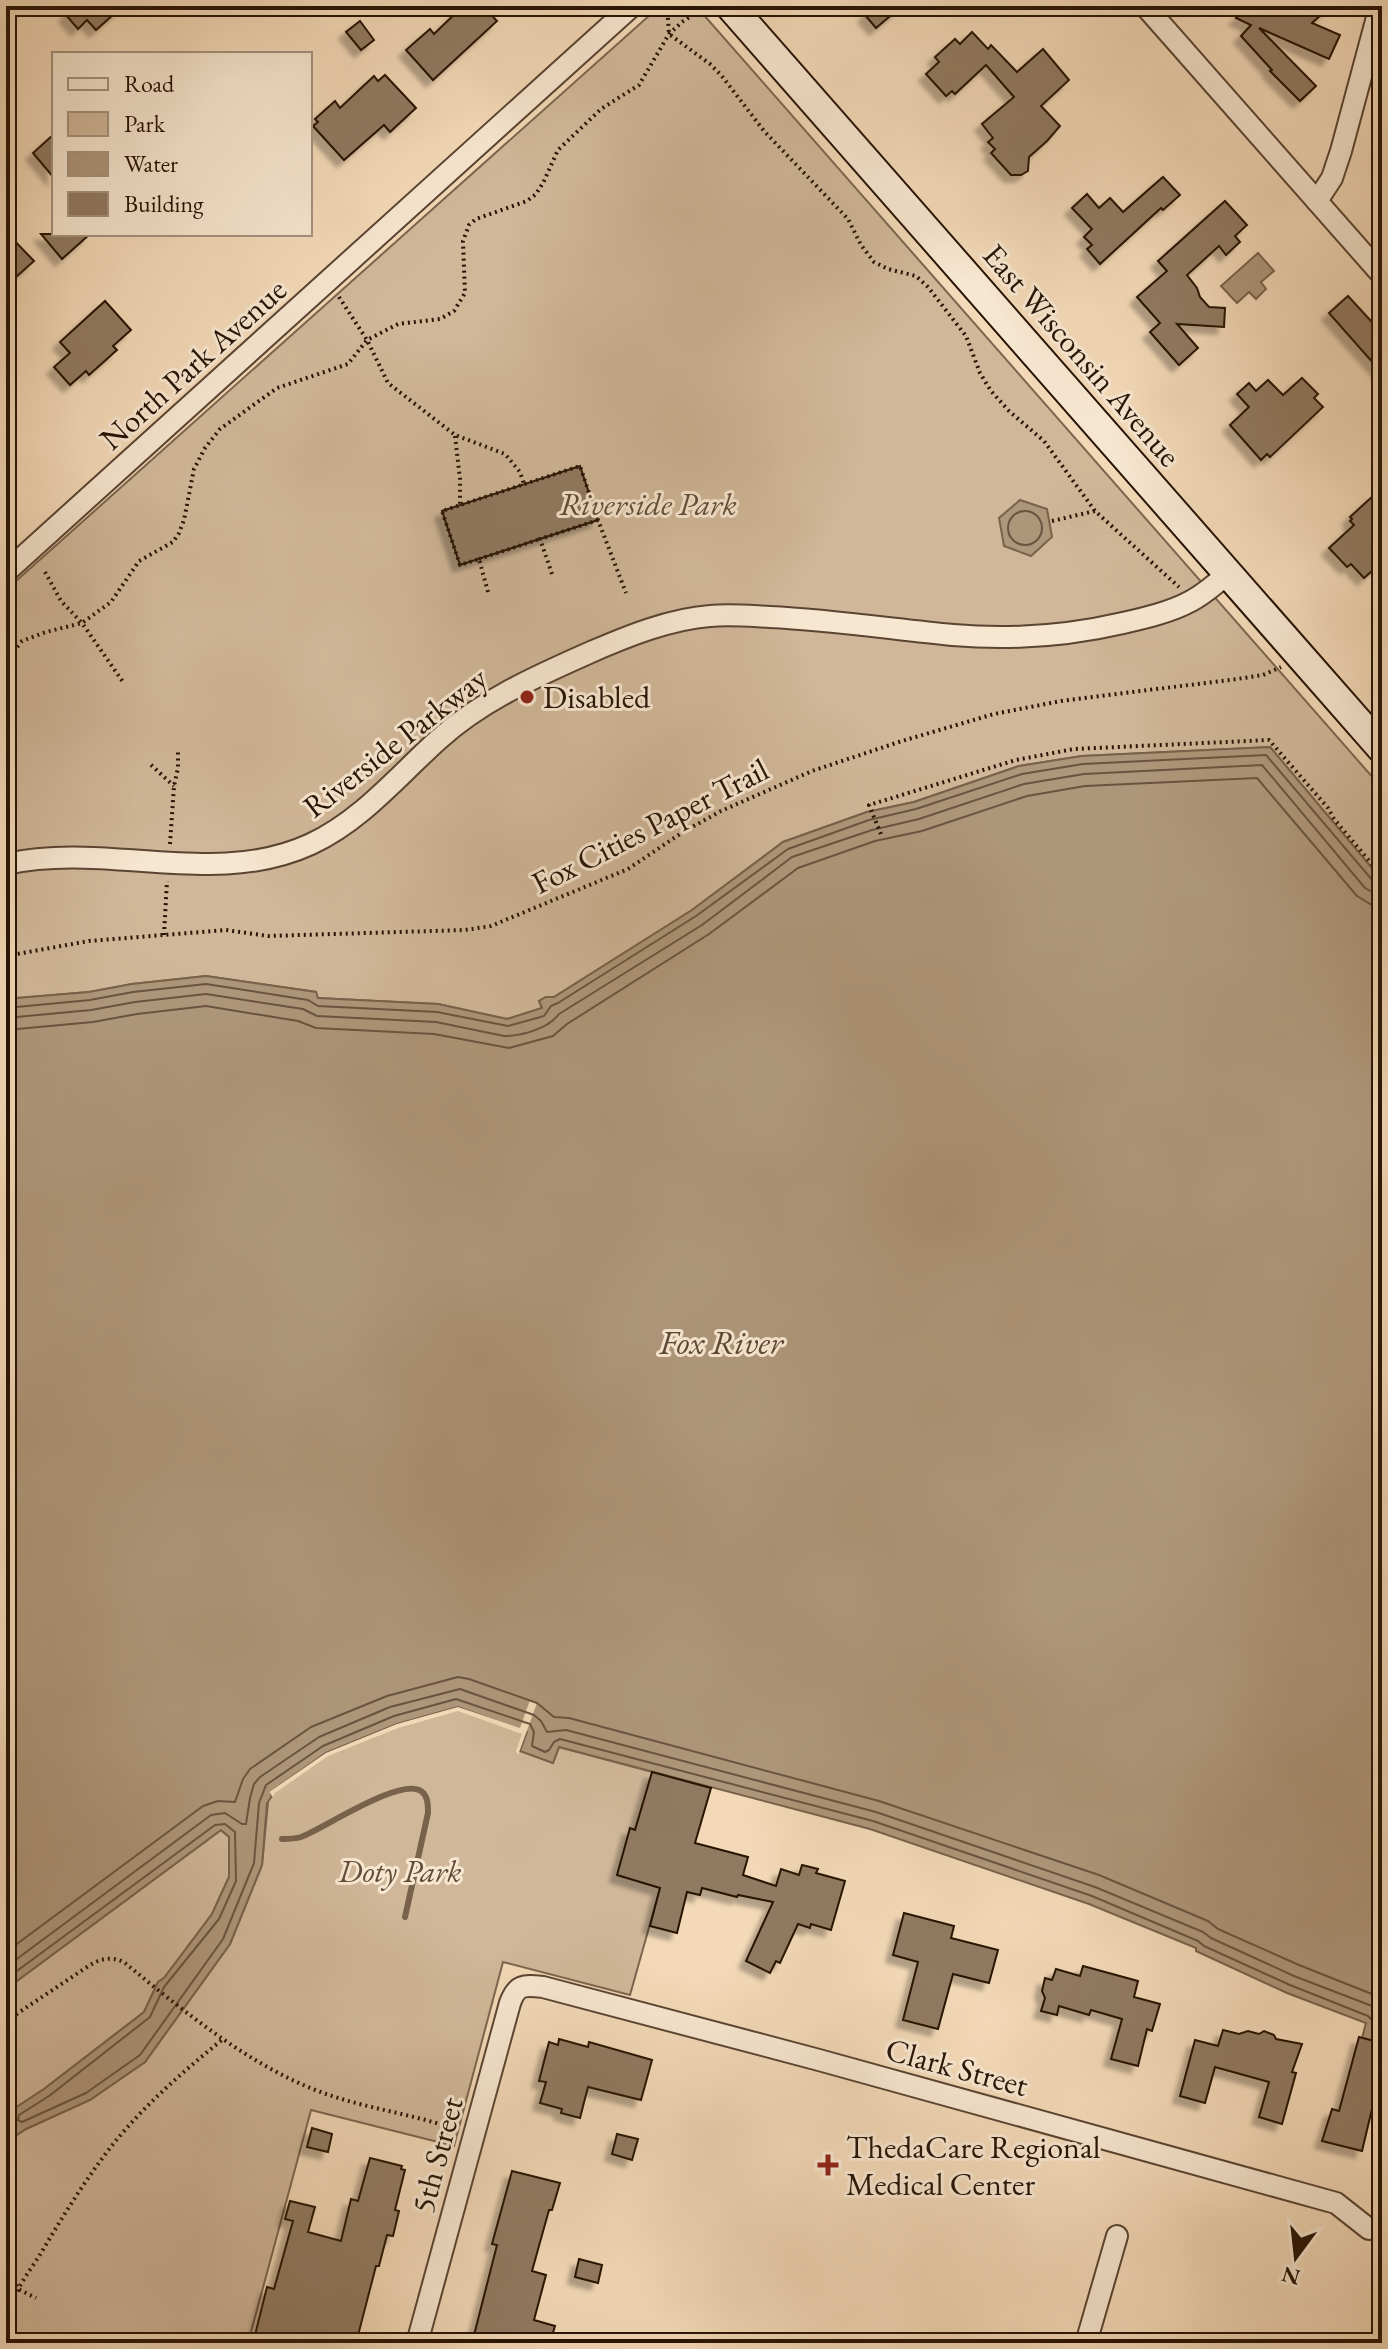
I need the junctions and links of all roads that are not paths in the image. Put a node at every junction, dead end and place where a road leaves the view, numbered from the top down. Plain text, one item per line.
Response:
1 (632, 6) edge
2 (730, 6) edge
3 (1145, 6) edge
4 (1380, 6) edge
5 (1317, 201) junction
6 (1382, 275) edge
7 (6, 572) edge
8 (1228, 574) junction
9 (1382, 749) edge
10 (6, 864) edge
11 (521, 1987) joint
12 (1369, 2229) dead end
13 (1117, 2236) dead end
14 (417, 2343) edge
15 (1086, 2343) edge

1 - 7 street, North Park Avenue
2 - 8 main road, East Wisconsin Avenue
3 - 5 street
4 - 5 street
5 - 6 street
8 - 9 main road, East Wisconsin Avenue
8 - 10 street, Riverside Parkway
11 - 12 street, Clark Street
11 - 14 street, 5th Street
13 - 15 street

